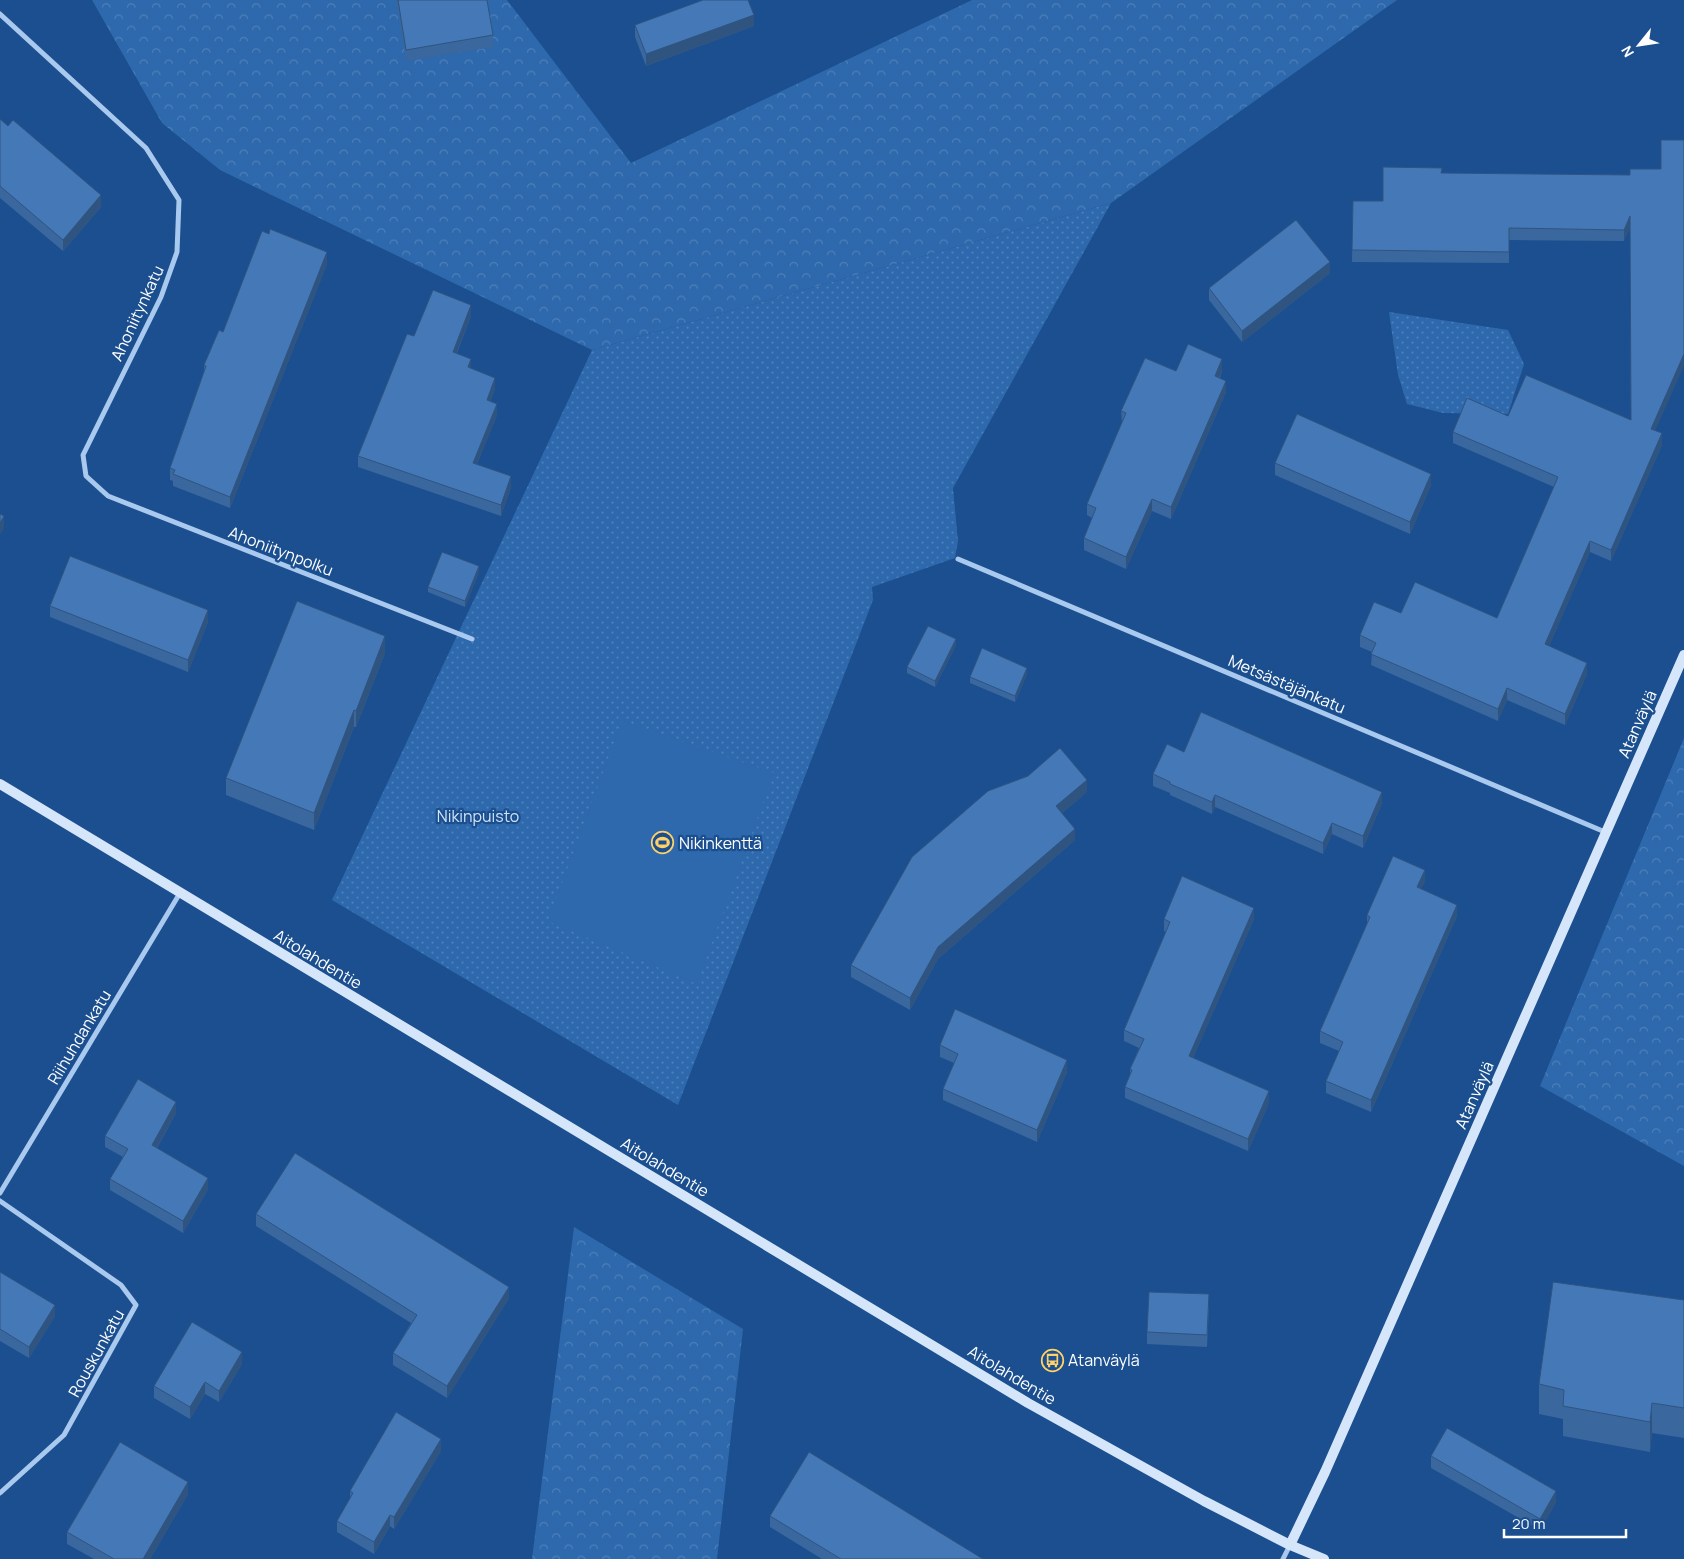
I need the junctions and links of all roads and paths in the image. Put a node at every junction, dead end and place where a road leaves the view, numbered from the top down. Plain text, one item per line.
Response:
1 (0, 14) edge
2 (86, 476) joint
3 (958, 559) dead end
4 (472, 639) dead end
5 (1684, 656) edge
6 (0, 784) edge
7 (1606, 832) junction
8 (180, 893) junction
9 (0, 1192) edge
10 (0, 1200) edge
11 (0, 1493) edge
12 (1290, 1545) junction
13 (1283, 1559) edge
14 (1324, 1559) edge

1 - 2 street, Ahoniitynkatu
2 - 4 street, Ahoniitynpolku
3 - 7 street, Metsästäjänkatu
5 - 7 main road, Atanväylä
6 - 8 main road, Aitolahdentie
7 - 12 main road, Atanväylä
8 - 9 street, Riihuhdankatu
8 - 12 main road, Aitolahdentie
10 - 11 street, Rouskunkatu
12 - 13 street
12 - 14 main road, Aitolahdentie

